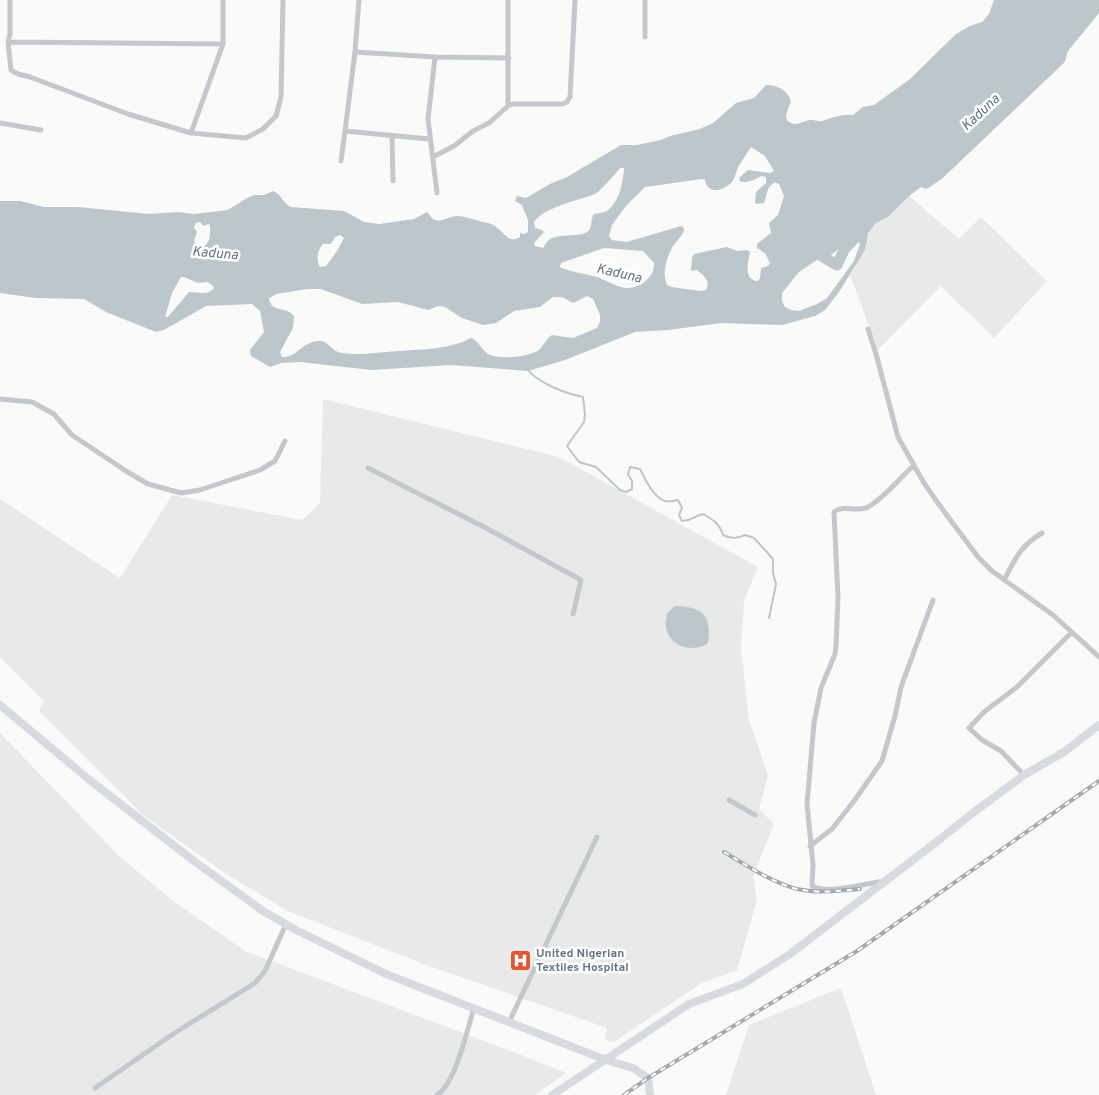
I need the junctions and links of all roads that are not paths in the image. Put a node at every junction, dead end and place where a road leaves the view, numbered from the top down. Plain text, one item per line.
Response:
1 (10, 0) edge
2 (223, 0) edge
3 (283, 0) edge
4 (359, 0) edge
5 (508, 0) edge
6 (575, 0) edge
7 (645, 0) edge
8 (646, 37) dead end
9 (8, 42) junction
10 (223, 44) junction
11 (355, 52) junction
12 (435, 57) junction
13 (509, 58) junction
14 (508, 106) junction
15 (0, 123) edge
16 (41, 130) dead end
17 (345, 131) junction
18 (191, 133) junction
19 (392, 136) junction
20 (429, 139) junction
21 (433, 157) junction
22 (341, 161) dead end
23 (392, 181) dead end
24 (437, 193) dead end
25 (868, 329) dead end
26 (0, 399) edge
27 (285, 442) dead end
28 (914, 465) junction
29 (368, 468) dead end
30 (1042, 533) dead end
31 (1004, 580) junction
32 (933, 600) dead end
33 (573, 614) dead end
34 (1072, 632) junction
35 (1099, 657) edge
36 (0, 704) edge
37 (1099, 725) edge
38 (1024, 775) junction
39 (729, 800) dead end
40 (755, 815) dead end
41 (597, 837) dead end
42 (810, 846) junction
43 (886, 881) junction
44 (286, 924) junction
45 (474, 1008) junction
46 (509, 1022) junction
47 (606, 1060) junction
48 (95, 1088) dead end
49 (437, 1095) edge
50 (552, 1095) edge
51 (650, 1095) edge

1 - 9 street
2 - 10 street
3 - 18 street
4 - 11 street
5 - 13 street
6 - 14 street
7 - 8 street
9 - 10 street
9 - 18 street
10 - 18 street
11 - 12 street
11 - 17 street
12 - 13 street
12 - 20 street
13 - 14 street
14 - 21 street
15 - 16 street
17 - 19 street
17 - 22 street
19 - 20 street
19 - 23 street
20 - 21 street
21 - 24 street
25 - 28 street
26 - 27 street
28 - 31 street
28 - 42 street
29 - 33 street
30 - 31 street
31 - 34 street
32 - 42 street
34 - 35 street
34 - 38 street
36 - 44 street
37 - 38 street
38 - 43 street
39 - 40 street
41 - 46 street
42 - 43 street
43 - 47 street
44 - 45 street
44 - 48 street
45 - 46 street
45 - 49 street
46 - 47 street
47 - 50 street
47 - 51 street

